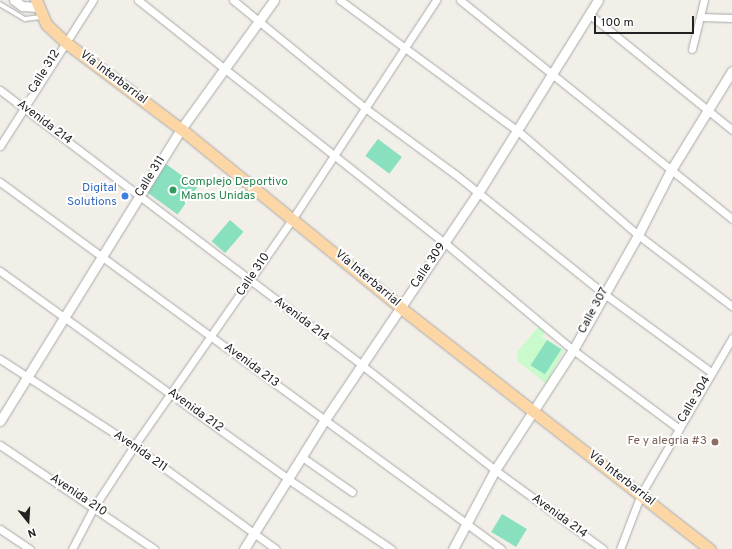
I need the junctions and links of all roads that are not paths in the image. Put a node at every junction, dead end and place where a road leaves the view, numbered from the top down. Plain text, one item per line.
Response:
1 (14, 0) edge
2 (93, 0) edge
3 (138, 0) edge
4 (233, 0) edge
5 (274, 0) edge
6 (340, 0) edge
7 (436, 0) edge
8 (460, 0) edge
9 (598, 0) edge
10 (704, 0) edge
11 (0, 4) edge
12 (38, 8) edge
13 (589, 14) junction
14 (701, 17) junction
15 (732, 18) edge
16 (259, 21) junction
17 (65, 42) junction
18 (404, 48) junction
19 (692, 49) dead end
20 (225, 70) junction
21 (732, 71) edge
22 (552, 73) junction
23 (0, 90) edge
24 (23, 108) junction
25 (365, 108) junction
26 (706, 110) junction
27 (181, 129) junction
28 (732, 130) edge
29 (518, 131) junction
30 (0, 146) edge
31 (334, 156) junction
32 (671, 170) junction
33 (0, 182) edge
34 (478, 193) junction
35 (140, 195) junction
36 (293, 218) junction
37 (732, 219) edge
38 (638, 235) junction
39 (445, 243) junction
40 (101, 258) junction
41 (0, 271) edge
42 (250, 281) junction
43 (603, 293) junction
44 (732, 306) edge
45 (401, 308) junction
46 (64, 317) junction
47 (212, 337) junction
48 (732, 338) edge
49 (573, 350) junction
50 (0, 359) edge
51 (363, 366) junction
52 (711, 372) junction
53 (26, 378) junction
54 (171, 393) junction
55 (534, 412) junction
56 (0, 421) edge
57 (324, 421) junction
58 (678, 428) junction
59 (0, 445) edge
60 (134, 446) junction
61 (302, 457) junction
62 (495, 470) junction
63 (288, 479) junction
64 (352, 492) dead end
65 (641, 494) junction
66 (94, 507) junction
67 (466, 524) junction
68 (0, 529) edge
69 (254, 534) junction
70 (30, 549) edge
71 (72, 549) edge
72 (154, 549) edge
73 (244, 549) edge
74 (276, 549) edge
75 (391, 549) edge
76 (453, 549) edge
77 (500, 549) edge
78 (603, 549) edge
79 (620, 549) edge
80 (710, 549) edge

1 - 12 street
2 - 17 street, Calle 312
3 - 20 street
4 - 16 street
5 - 16 street, Calle 311
6 - 18 street
7 - 18 street, Calle 310
8 - 22 street
9 - 13 street, Calle 309
10 - 14 street
11 - 12 lane
12 - 17 main road, Vía Interbarrial
13 - 22 street, Calle 309
13 - 26 street
14 - 15 street
14 - 19 street
16 - 20 street, Calle 311
16 - 25 street
17 - 24 street, Calle 312
17 - 27 main road, Vía Interbarrial
18 - 25 street, Calle 310
18 - 29 street
20 - 27 street, Calle 311
20 - 31 street
21 - 26 street, Calle 307
22 - 29 street, Calle 309
22 - 32 street
23 - 24 street, Avenida 214
24 - 30 street, Calle 312
24 - 35 street, Avenida 214
25 - 31 street, Calle 310
25 - 34 street
26 - 28 street
26 - 32 street, Calle 307
27 - 35 street, Calle 311
27 - 36 main road, Vía Interbarrial
29 - 34 street, Calle 309
29 - 38 street
31 - 36 street, Calle 310
31 - 39 street
32 - 37 street
32 - 38 street, Calle 307
33 - 40 street, Avenida 213
34 - 39 street, Calle 309
34 - 43 street
35 - 40 street, Calle 311
35 - 42 street, Avenida 214
36 - 42 street, Calle 310
36 - 45 main road, Vía Interbarrial
38 - 43 street, Calle 307
38 - 44 street
39 - 45 street, Calle 309
39 - 49 street
40 - 46 street, Calle 311
40 - 47 street, Avenida 213
41 - 46 street, Avenida 212
42 - 47 street, Calle 310
42 - 51 street, Avenida 214
43 - 49 street, Calle 307
43 - 52 street
45 - 51 street, Calle 309
45 - 55 main road, Vía Interbarrial
46 - 53 street, Calle 311
46 - 54 street, Avenida 212
47 - 54 street, Calle 310
47 - 57 street, Avenida 213
48 - 52 street, Calle 304
49 - 55 street, Calle 307
49 - 58 street
50 - 53 street, Avenida 211
51 - 57 street, Calle 309
51 - 62 street, Avenida 214
52 - 58 street, Calle 304
53 - 56 street, Calle 311
53 - 60 street, Avenida 211
54 - 60 street, Calle 310
54 - 63 street, Avenida 212
55 - 62 street, Calle 307
55 - 65 main road, Vía Interbarrial
57 - 61 street, Calle 309
57 - 67 street, Avenida 213
58 - 65 street, Calle 304
59 - 66 street, Avenida 210
60 - 66 street, Calle 310
60 - 69 street, Avenida 211
61 - 63 street, Calle 309
61 - 64 street
62 - 67 street, Calle 307
62 - 78 street, Avenida 214
63 - 69 street, Calle 309
63 - 75 street, Avenida 212
65 - 79 street, Calle 304
65 - 80 main road, Vía Interbarrial
66 - 71 street, Calle 310
66 - 72 street, Avenida 210
67 - 76 street, Calle 307
67 - 77 street, Avenida 213
68 - 70 street
69 - 73 street, Calle 309
69 - 74 street, Avenida 211

